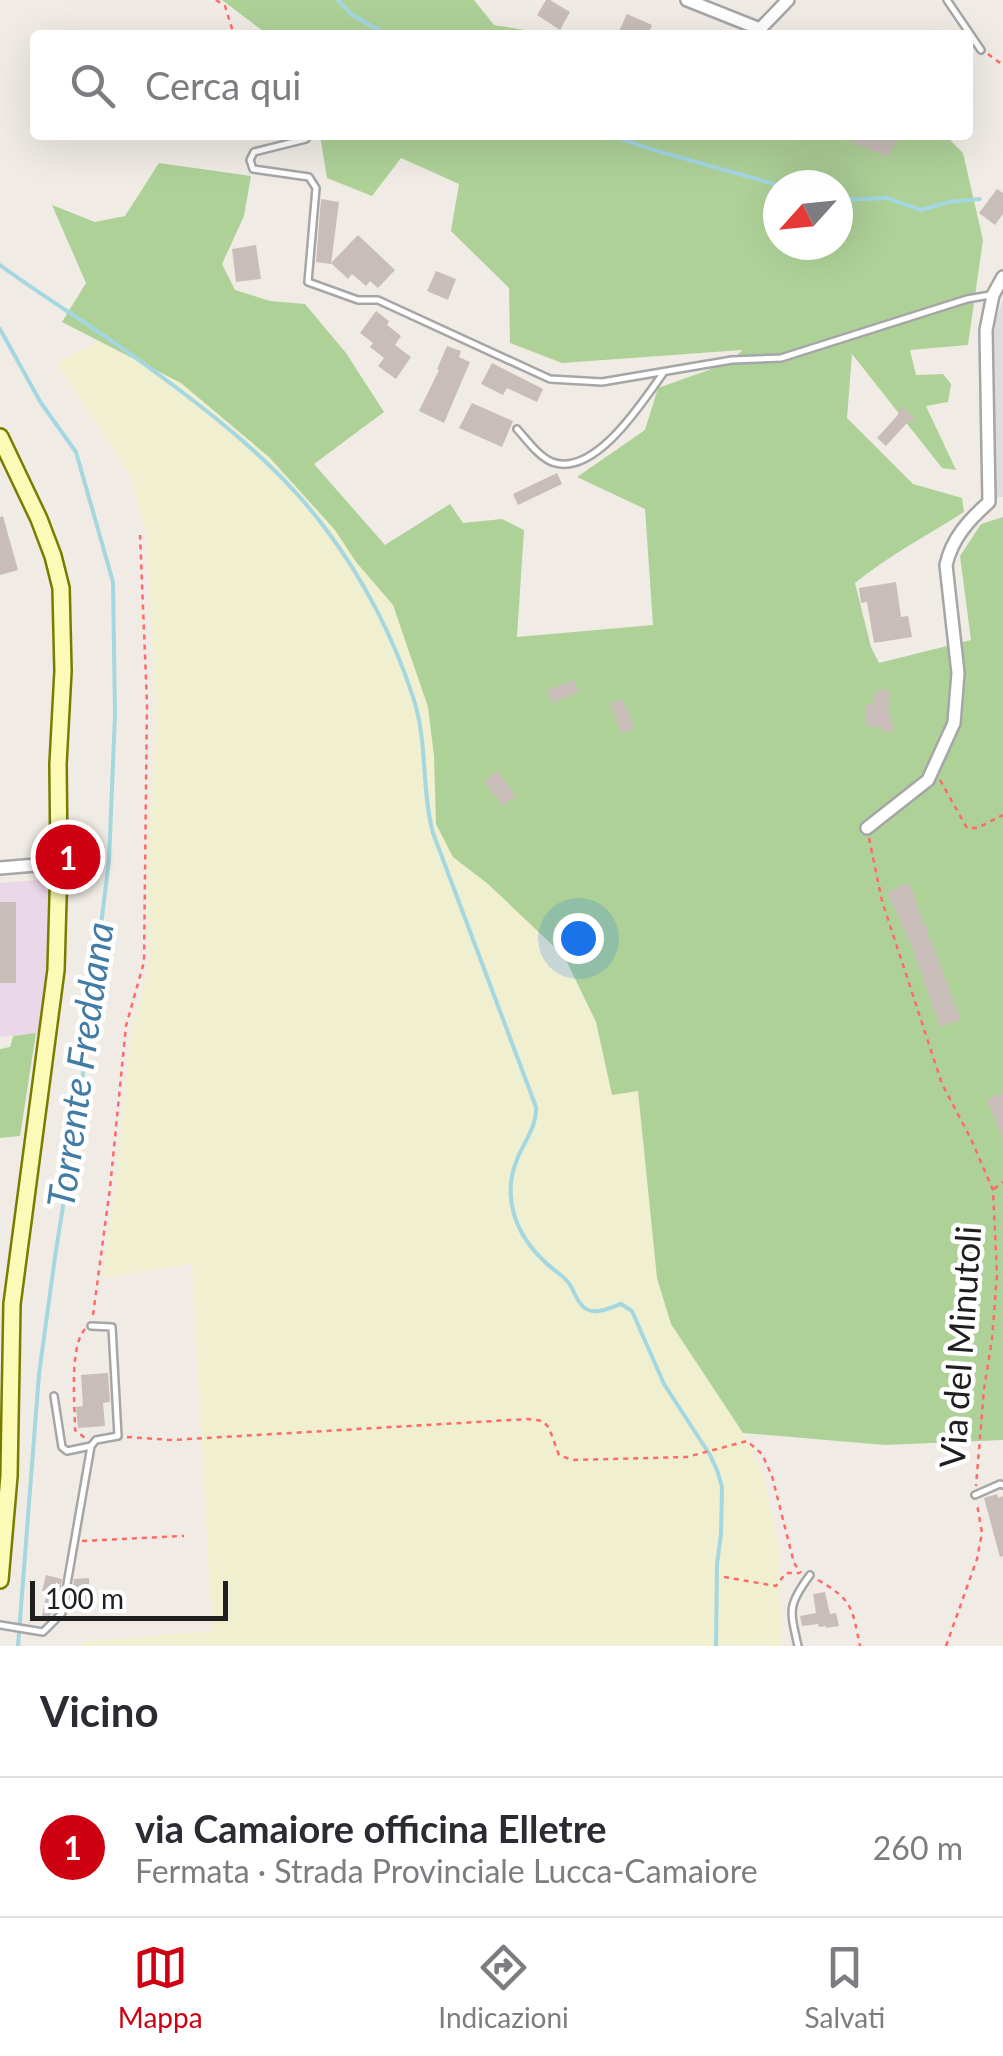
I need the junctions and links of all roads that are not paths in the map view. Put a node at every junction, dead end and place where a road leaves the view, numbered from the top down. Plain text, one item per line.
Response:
1 (687, 0) edge
2 (788, 0) edge
3 (947, 0) edge
4 (968, 30) edge
5 (973, 37) edge
6 (982, 50) road end
7 (302, 140) edge
8 (1003, 278) edge
9 (993, 294) junction
10 (664, 371) junction
11 (517, 429) dead end
12 (0, 437) edge
13 (1003, 497) edge
14 (989, 502) junction
15 (866, 828) road end
16 (59, 863) junction
17 (0, 868) edge
18 (91, 1326) road end
19 (54, 1396) dead end
20 (94, 1443) junction
21 (1003, 1485) edge
22 (976, 1495) road end
23 (810, 1576) road end
24 (0, 1580) edge
25 (1, 1626) edge
26 (798, 1646) edge

1 - 2 street
3 - 4 lane
5 - 6 lane
7 - 10 lane
8 - 9 street
9 - 10 lane
9 - 14 street
10 - 11 lane
12 - 16 main road
13 - 14 street
14 - 15 street
16 - 17 street
16 - 24 main road
18 - 20 lane
19 - 20 lane
20 - 25 lane
21 - 22 lane
23 - 26 lane

